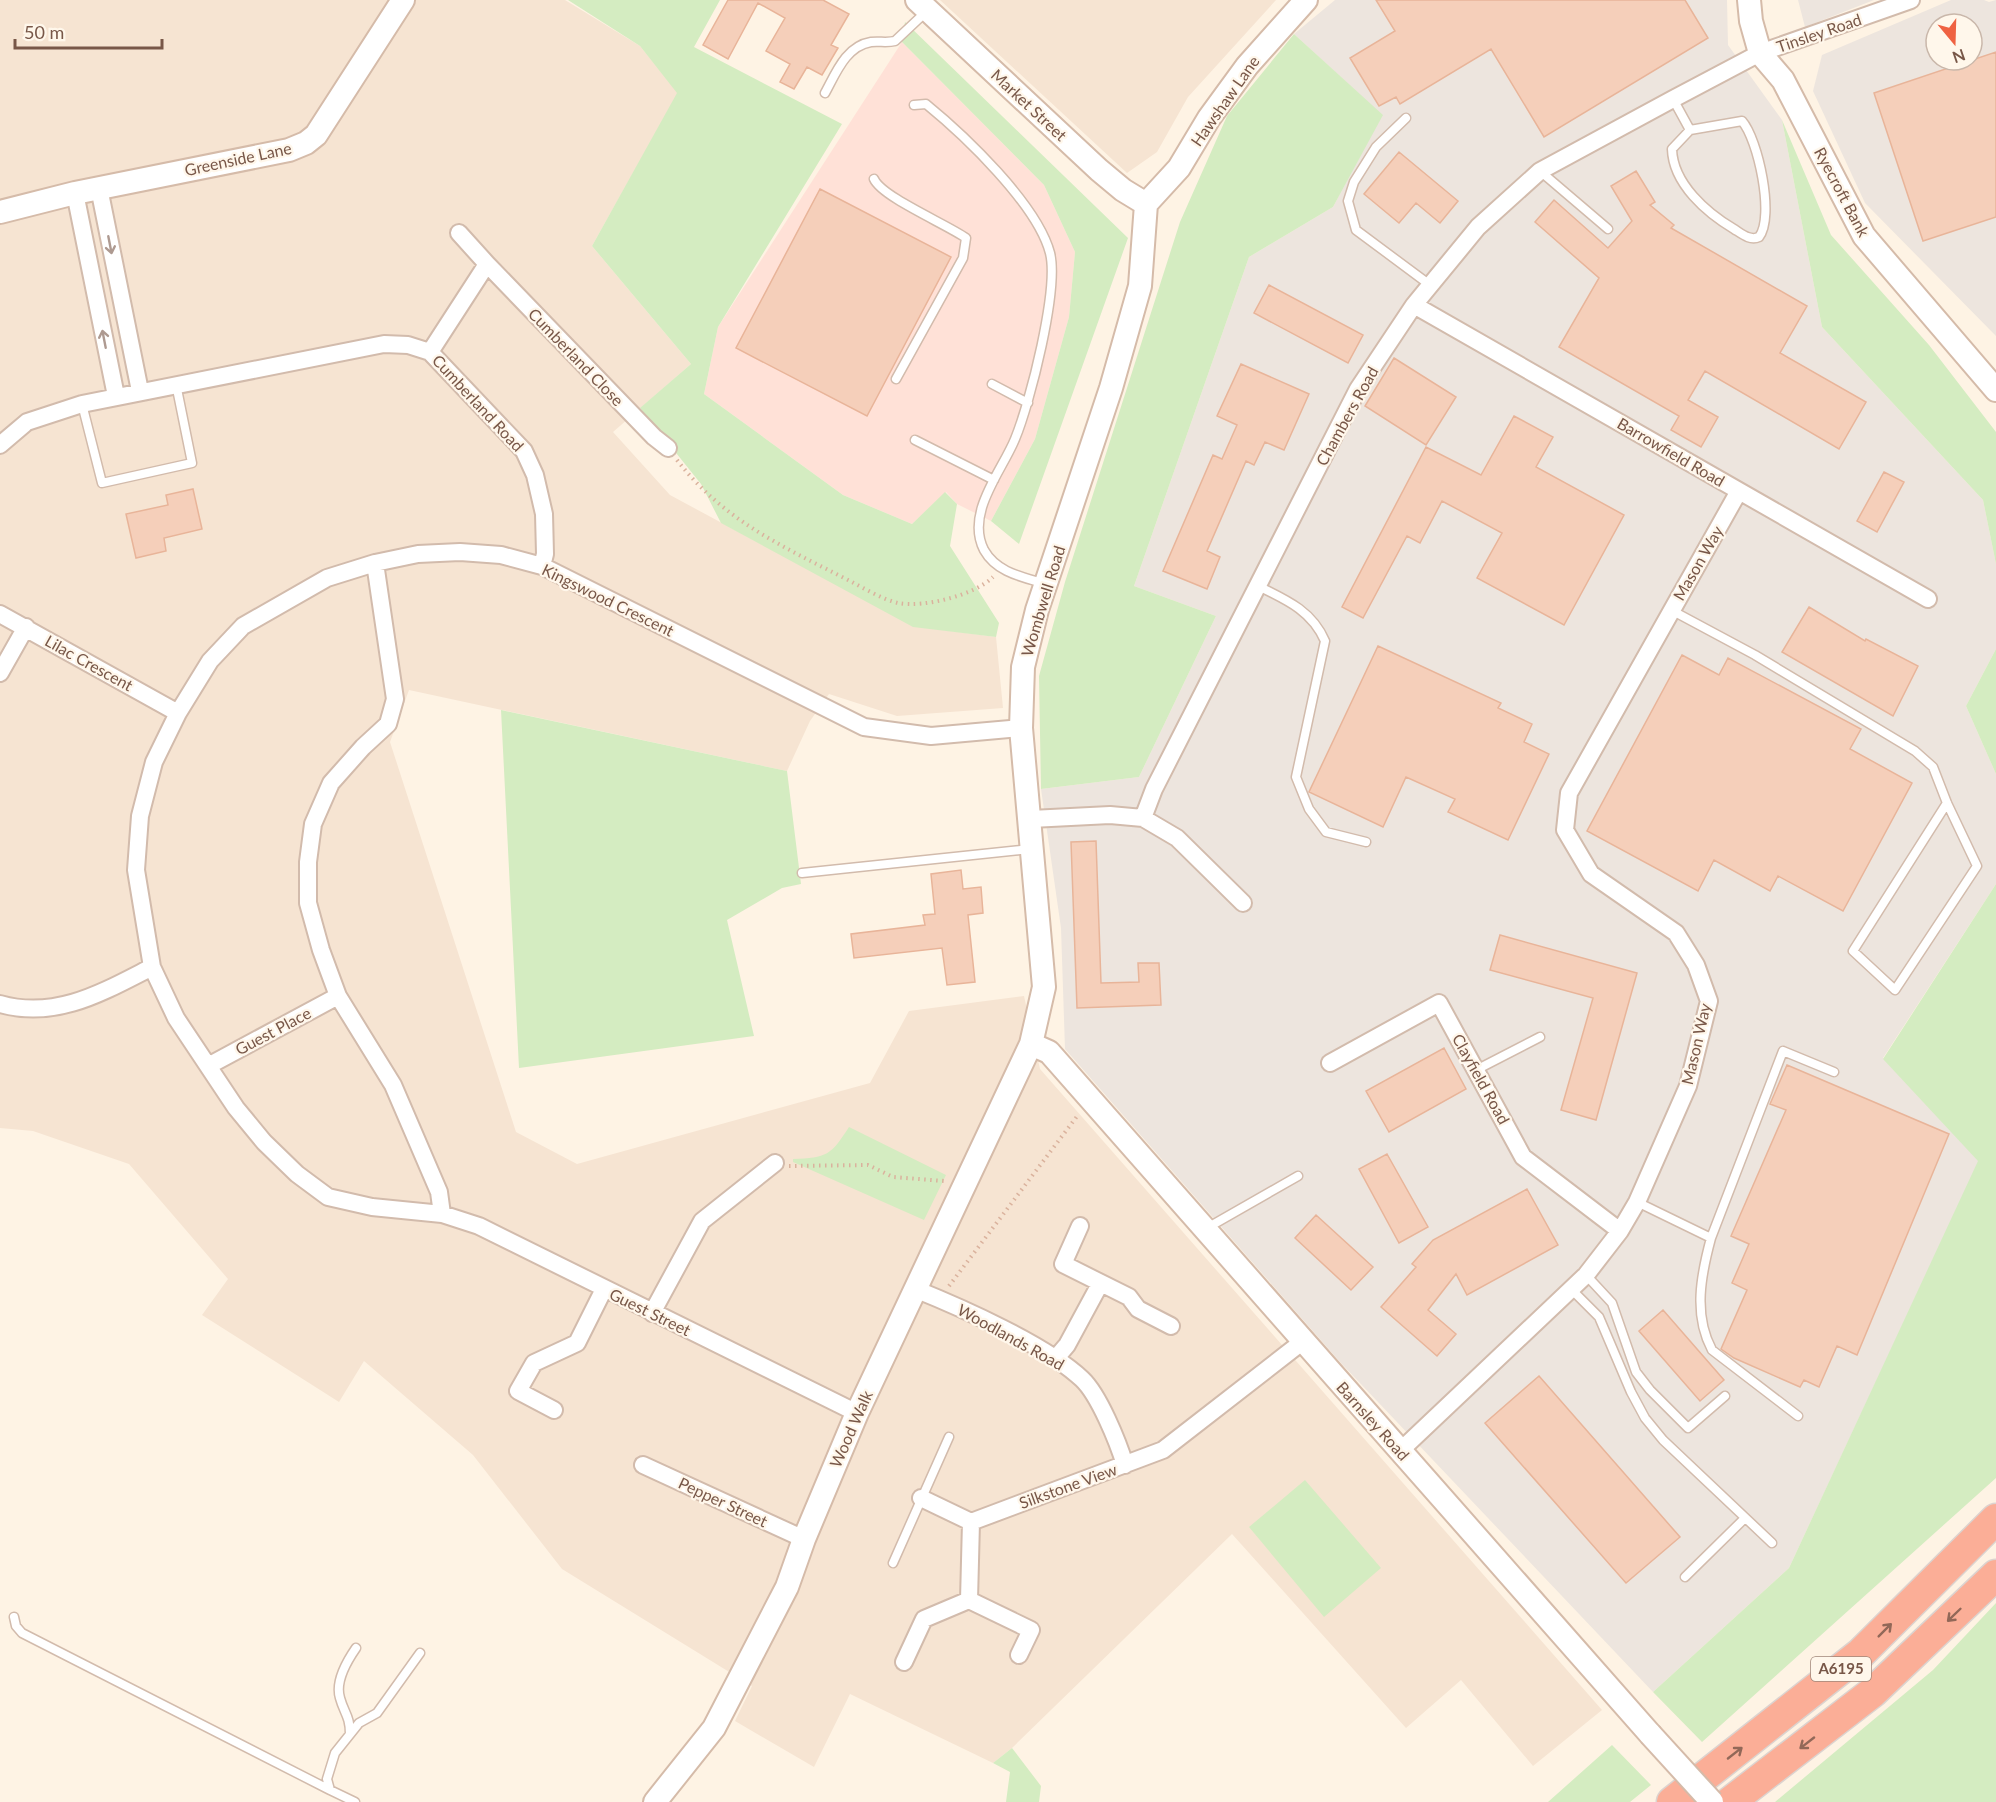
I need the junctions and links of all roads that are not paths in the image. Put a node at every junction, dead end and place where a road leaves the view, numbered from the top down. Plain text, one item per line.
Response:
1 (403, 0) edge
2 (1306, 0) edge
3 (1749, 0) edge
4 (1911, 0) edge
5 (923, 5) edge
6 (1760, 53) junction
7 (825, 93) dead end
8 (1673, 99) junction
9 (914, 105) dead end
10 (1406, 118) dead end
11 (1689, 130) junction
12 (1540, 171) junction
13 (874, 179) dead end
14 (99, 188) junction
15 (75, 193) junction
16 (1146, 204) junction
17 (0, 212) edge
18 (1608, 229) dead end
19 (459, 233) dead end
20 (487, 264) junction
21 (1430, 285) junction
22 (1414, 305) junction
23 (430, 352) junction
24 (896, 379) dead end
25 (176, 384) junction
26 (992, 384) dead end
27 (1996, 390) edge
28 (140, 391) junction
29 (116, 396) junction
30 (1028, 403) junction
31 (82, 404) junction
32 (915, 440) dead end
33 (0, 445) edge
34 (668, 447) road end
35 (994, 480) junction
36 (1739, 491) junction
37 (375, 562) junction
38 (542, 566) junction
39 (1046, 584) junction
40 (1258, 586) junction
41 (1928, 599) dead end
42 (1671, 610) junction
43 (0, 614) edge
44 (26, 627) junction
45 (0, 673) edge
46 (178, 713) junction
47 (1021, 728) junction
48 (1947, 803) junction
49 (1143, 818) junction
50 (1031, 819) junction
51 (1366, 842) dead end
52 (1033, 848) junction
53 (802, 873) dead end
54 (1243, 903) dead end
55 (152, 968) junction
56 (338, 996) junction
57 (0, 1004) edge
58 (1540, 1037) dead end
59 (1031, 1044) junction
60 (1330, 1063) dead end
61 (208, 1066) junction
62 (1476, 1070) junction
63 (1834, 1072) dead end
64 (775, 1163) road end
65 (1298, 1176) dead end
66 (1637, 1202) junction
67 (442, 1214) junction
68 (1080, 1226) dead end
69 (1205, 1229) junction
70 (1620, 1231) junction
71 (1711, 1238) junction
72 (1586, 1275) junction
73 (1100, 1284) junction
74 (604, 1288) junction
75 (915, 1289) junction
76 (1571, 1289) junction
77 (652, 1313) junction
78 (1171, 1326) dead end
79 (1302, 1342) junction
80 (1056, 1358) junction
81 (1725, 1396) dead end
82 (554, 1410) dead end
83 (857, 1413) junction
84 (1798, 1416) dead end
85 (949, 1437) dead end
86 (1400, 1451) junction
87 (643, 1465) dead end
88 (1125, 1465) junction
89 (921, 1498) junction
90 (1745, 1518) junction
91 (1996, 1519) edge
92 (971, 1522) junction
93 (804, 1539) junction
94 (1772, 1543) dead end
95 (893, 1563) dead end
96 (1996, 1575) edge
97 (1685, 1577) dead end
98 (969, 1600) junction
99 (14, 1617) dead end
100 (356, 1648) dead end
101 (420, 1653) dead end
102 (1019, 1655) dead end
103 (904, 1662) dead end
104 (350, 1734) junction
105 (330, 1790) junction
106 (355, 1802) edge
107 (656, 1802) edge
108 (1672, 1802) edge
109 (1712, 1802) edge
110 (1730, 1802) edge

1 - 14 main road, Greenside Lane
2 - 16 main road, Hawshaw Lane
3 - 6 main road, Ryecroft Bank
4 - 6 street, Tinsley Road
5 - 7 lane
5 - 16 main road, Market Street
6 - 8 street, Chambers Road
6 - 27 main road, Ryecroft Bank
8 - 11 lane
8 - 12 street, Chambers Road
9 - 30 lane
10 - 21 lane
11 - 11 lane
12 - 18 lane
12 - 21 street, Chambers Road
13 - 24 lane
14 - 15 main road, Greenside Lane
14 -> 28 street
15 - 17 main road, Greenside Lane
29 -> 15 street
16 - 39 main road, Wombwell Road
19 - 20 street, Cumberland Close
20 - 23 street
20 - 34 street, Cumberland Close
21 - 22 street, Chambers Road
22 - 36 street, Barrowfield Road
22 - 40 street, Chambers Road
23 - 25 street, Cumberland Road
23 - 38 street, Cumberland Road
25 - 28 street, Cumberland Road
25 - 31 lane
26 - 30 lane
28 - 29 street, Cumberland Road
29 - 31 street, Cumberland Road
30 - 35 lane
31 - 33 street, Cumberland Road
32 - 35 lane
35 - 39 lane
36 - 41 street, Barrowfield Road
36 - 42 street, Mason Way
37 - 38 street, Kingswood Crescent
37 - 46 street, Kingswood Crescent
37 - 56 street
38 - 47 street, Kingswood Crescent
39 - 47 main road, Wombwell Road
40 - 49 street, Chambers Road
40 - 51 lane
42 - 48 lane
42 - 66 street, Mason Way
43 - 44 street, Lilac Crescent
44 - 45 street
44 - 46 street, Lilac Crescent
46 - 55 street, Kingswood Crescent
47 - 50 main road, Wombwell Road
48 - 48 lane
49 - 50 street
49 - 54 street
50 - 52 main road, Wombwell Road
52 - 53 lane
52 - 59 main road, Wombwell Road
55 - 57 street
55 - 61 street, Kingswood Crescent
56 - 61 street, Guest Place
56 - 67 street
58 - 62 lane
59 - 69 main road, Barnsley Road
59 - 75 main road, Wood Walk
60 - 62 street, Clayfield Road
61 - 67 street, Guest Street
62 - 70 street, Clayfield Road
63 - 71 lane
64 - 77 street
65 - 69 lane
66 - 70 street, Mason Way
66 - 71 lane
67 - 74 street, Guest Street
68 - 73 street
69 - 79 main road, Barnsley Road
70 - 72 street, Mason Way
71 - 84 lane
72 - 76 street, Mason Way
72 - 81 lane
73 - 78 street
73 - 80 street
74 - 77 street, Guest Street
74 - 82 street
75 - 80 street, Woodlands Road
75 - 83 main road, Wood Walk
76 - 86 street, Mason Way
76 - 90 lane
77 - 83 street, Guest Street
79 - 86 main road, Barnsley Road
79 - 88 street, Silkstone View
80 - 88 street, Woodlands Road
83 - 93 main road, Wood Walk
85 - 89 lane
86 - 109 main road, Barnsley Road, bridge
87 - 93 street, Pepper Street
88 - 92 street, Silkstone View
89 - 92 street
89 - 95 lane
90 - 94 lane
90 - 97 lane
108 -> 91 highway, A6195
92 - 98 street
93 - 107 main road, Wood Walk
96 -> 110 highway, A6195
98 - 102 street
98 - 103 street
99 - 105 lane
100 - 104 lane
101 - 104 lane
104 - 105 lane
105 - 106 lane

